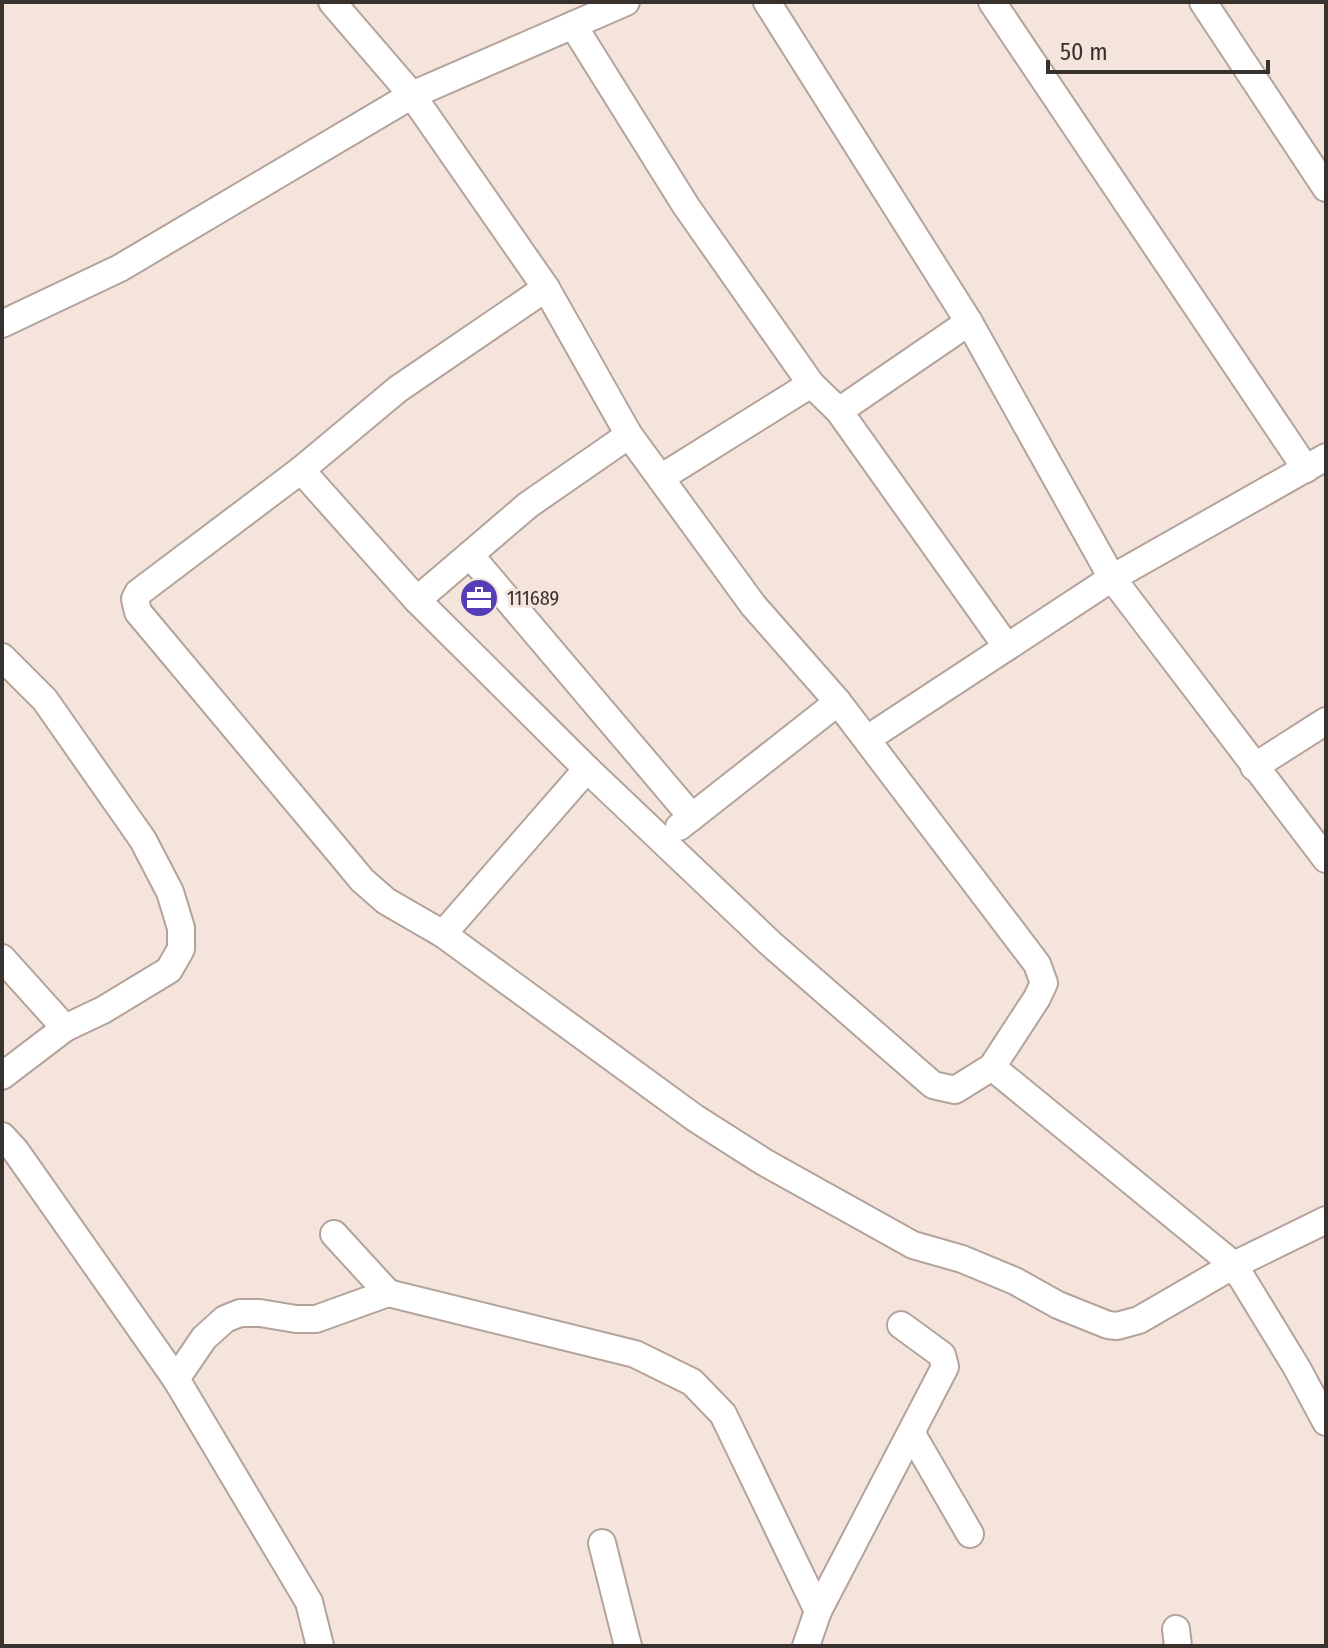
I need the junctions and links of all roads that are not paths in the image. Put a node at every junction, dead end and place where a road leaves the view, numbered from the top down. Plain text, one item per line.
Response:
1 (332, 2) edge
2 (767, 2) edge
3 (992, 2) edge
4 (1203, 2) edge
5 (621, 3) edge
6 (573, 25) junction
7 (412, 95) junction
8 (1326, 188) edge
9 (546, 288) junction
10 (969, 322) junction
11 (2, 324) edge
12 (811, 384) junction
13 (839, 411) junction
14 (629, 435) junction
15 (1316, 463) edge
16 (301, 470) junction
17 (662, 477) junction
18 (470, 555) junction
19 (1112, 578) junction
20 (417, 600) junction
21 (1007, 647) junction
22 (2, 657) edge
23 (838, 702) junction
24 (1326, 721) edge
25 (867, 739) junction
26 (1254, 767) junction
27 (587, 769) junction
28 (692, 817) junction
29 (664, 840) junction
30 (1326, 859) edge
31 (443, 934) junction
32 (2, 958) edge
33 (65, 1028) junction
34 (992, 1067) junction
35 (2, 1076) edge
36 (2, 1136) edge
37 (1326, 1220) edge
38 (334, 1234) dead end
39 (1234, 1265) junction
40 (388, 1293) junction
41 (901, 1325) dead end
42 (176, 1379) junction
43 (1326, 1422) edge
44 (912, 1434) junction
45 (970, 1534) dead end
46 (602, 1543) dead end
47 (818, 1611) junction
48 (320, 1646) edge
49 (628, 1646) edge
50 (806, 1646) edge

1 - 7 street
2 - 10 street
3 - 15 street
4 - 8 street
5 - 6 street
6 - 7 street
6 - 12 street
7 - 9 street
7 - 11 street
9 - 14 street
9 - 16 street
10 - 13 street
10 - 19 street
12 - 13 street
12 - 17 street
13 - 21 street
14 - 17 street
14 - 18 street
15 - 19 street
16 - 20 street
16 - 31 street
17 - 23 street
18 - 20 street
18 - 28 street
19 - 21 street
19 - 26 street
20 - 27 street
21 - 25 street
22 - 33 street
23 - 25 street
23 - 28 street
24 - 26 street
25 - 34 street
26 - 30 street
27 - 29 street
27 - 31 street
28 - 29 street
29 - 34 street
31 - 39 street
32 - 33 street
33 - 35 street
34 - 39 street
36 - 42 street
37 - 39 street
38 - 40 street
39 - 43 street
40 - 42 street
40 - 47 street
41 - 44 street
42 - 48 street
44 - 45 street
44 - 47 street
46 - 49 street
47 - 50 street

